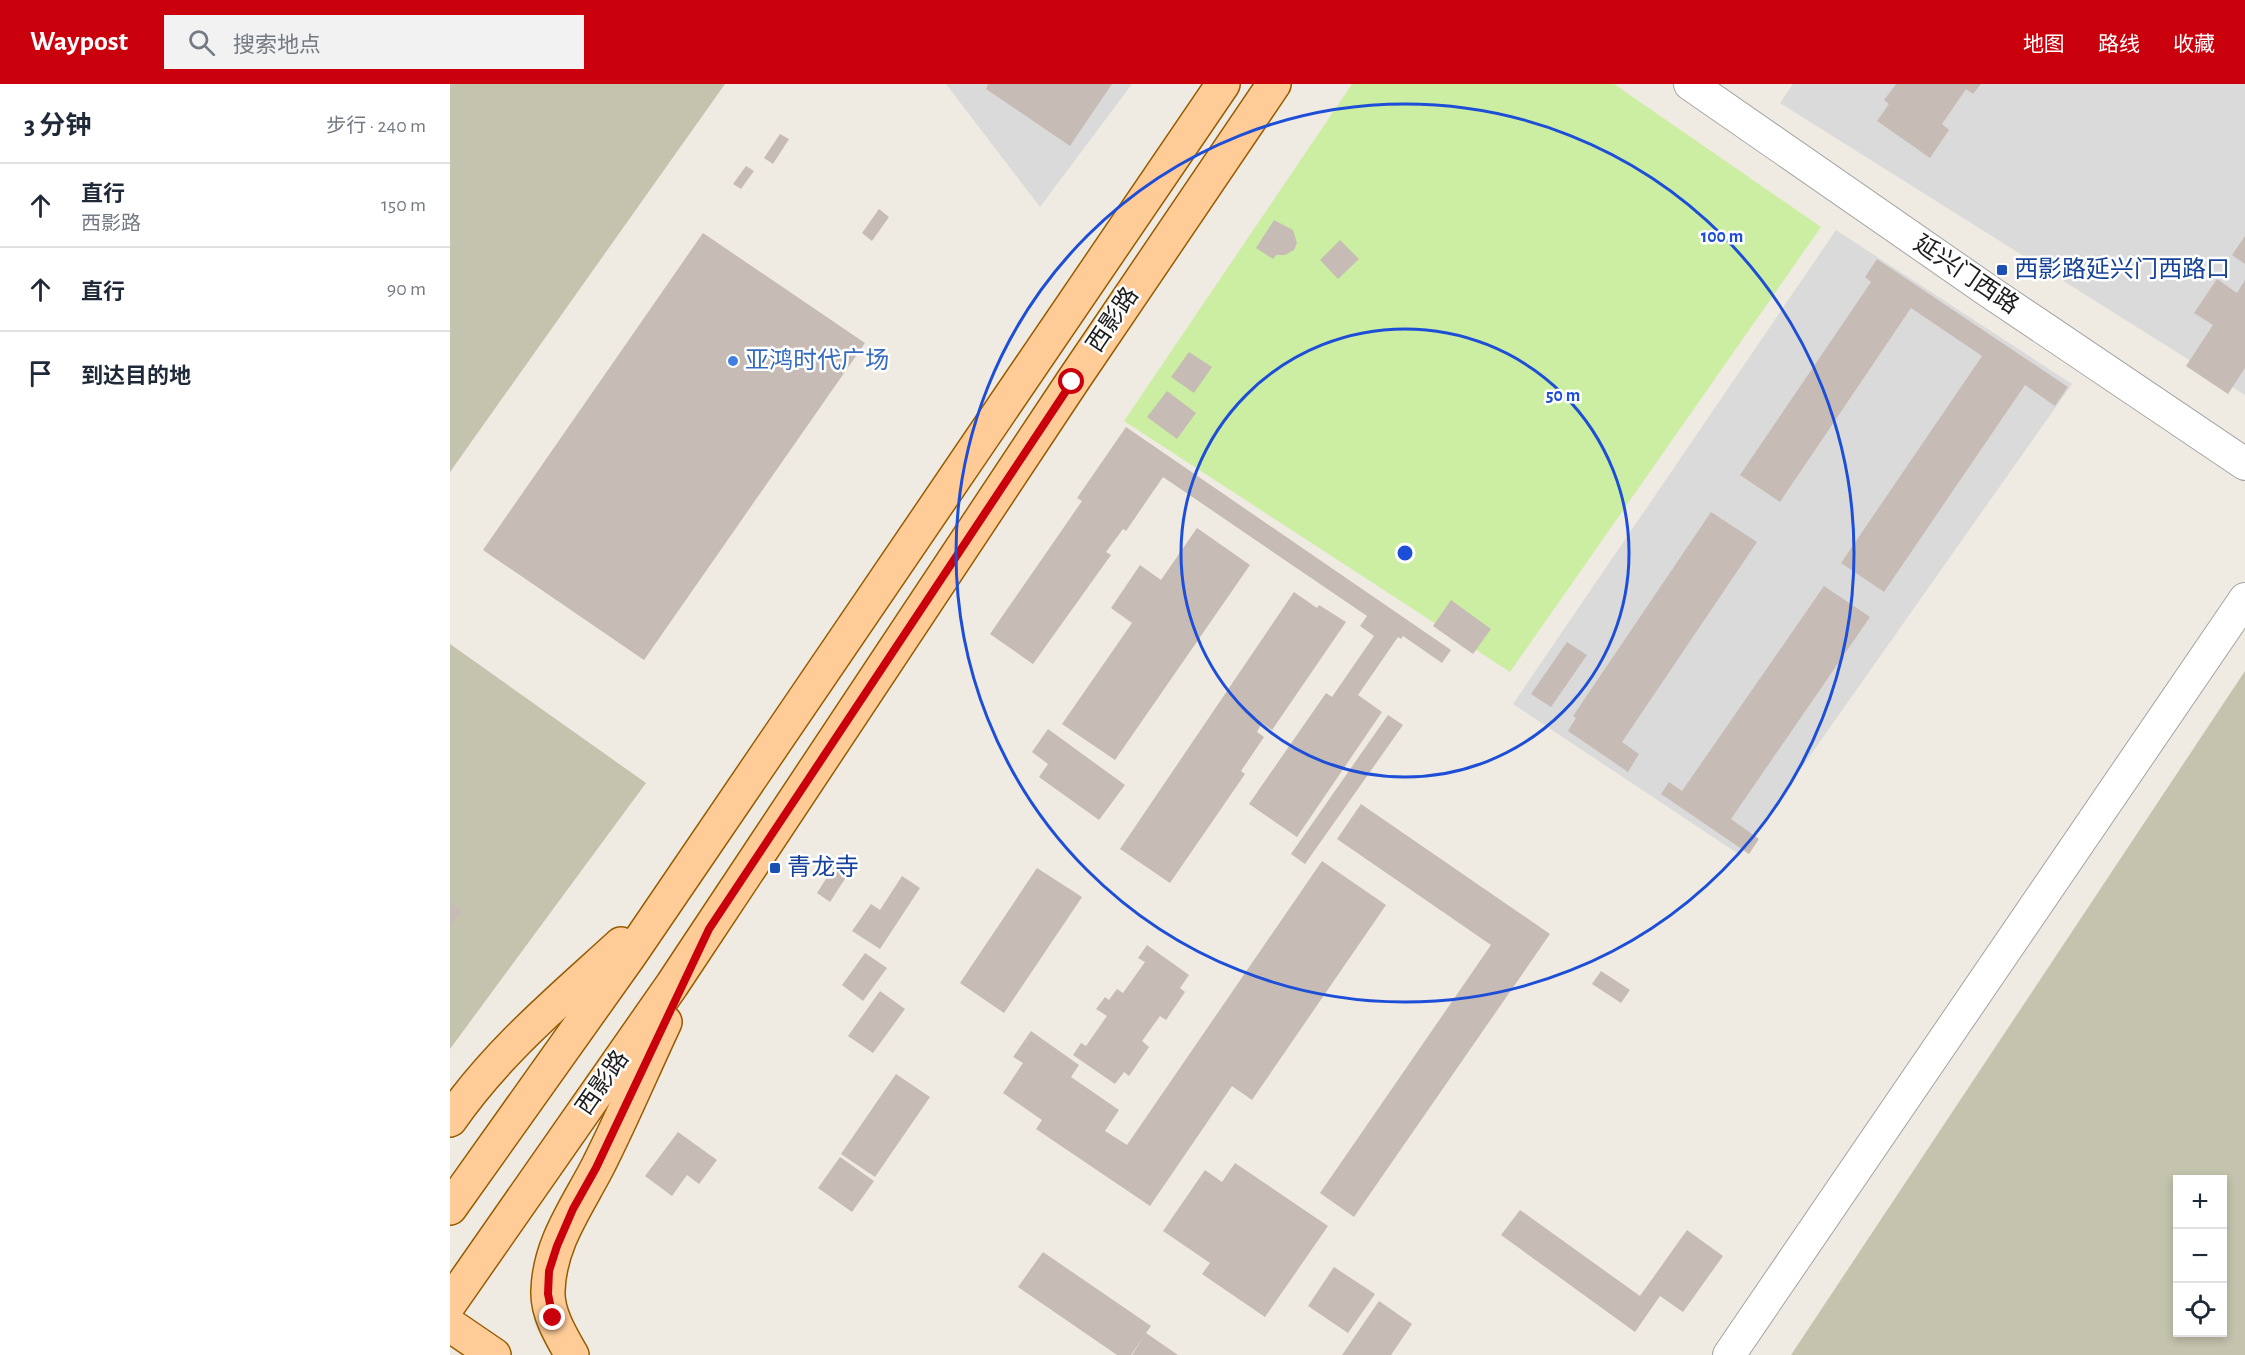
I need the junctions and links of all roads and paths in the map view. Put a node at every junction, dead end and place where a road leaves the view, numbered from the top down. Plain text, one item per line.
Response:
1 (1223, 84) edge
2 (1274, 84) edge
3 (1690, 84) edge
4 (2245, 464) edge
5 (2245, 599) edge
6 (668, 899) junction
7 (709, 929) junction
8 (450, 1120) edge
9 (450, 1208) edge
10 (450, 1303) edge
11 (450, 1325) edge
12 (494, 1355) edge
13 (572, 1355) edge
14 (1729, 1355) edge

1 - 6 main road, 西影路
2 - 7 main road, 西影路
3 - 4 street, 延兴门西路
5 - 14 street
6 - 8 main road
6 - 9 main road, 西影路
7 - 10 main road, 西影路
7 - 13 main road
11 - 12 main road

